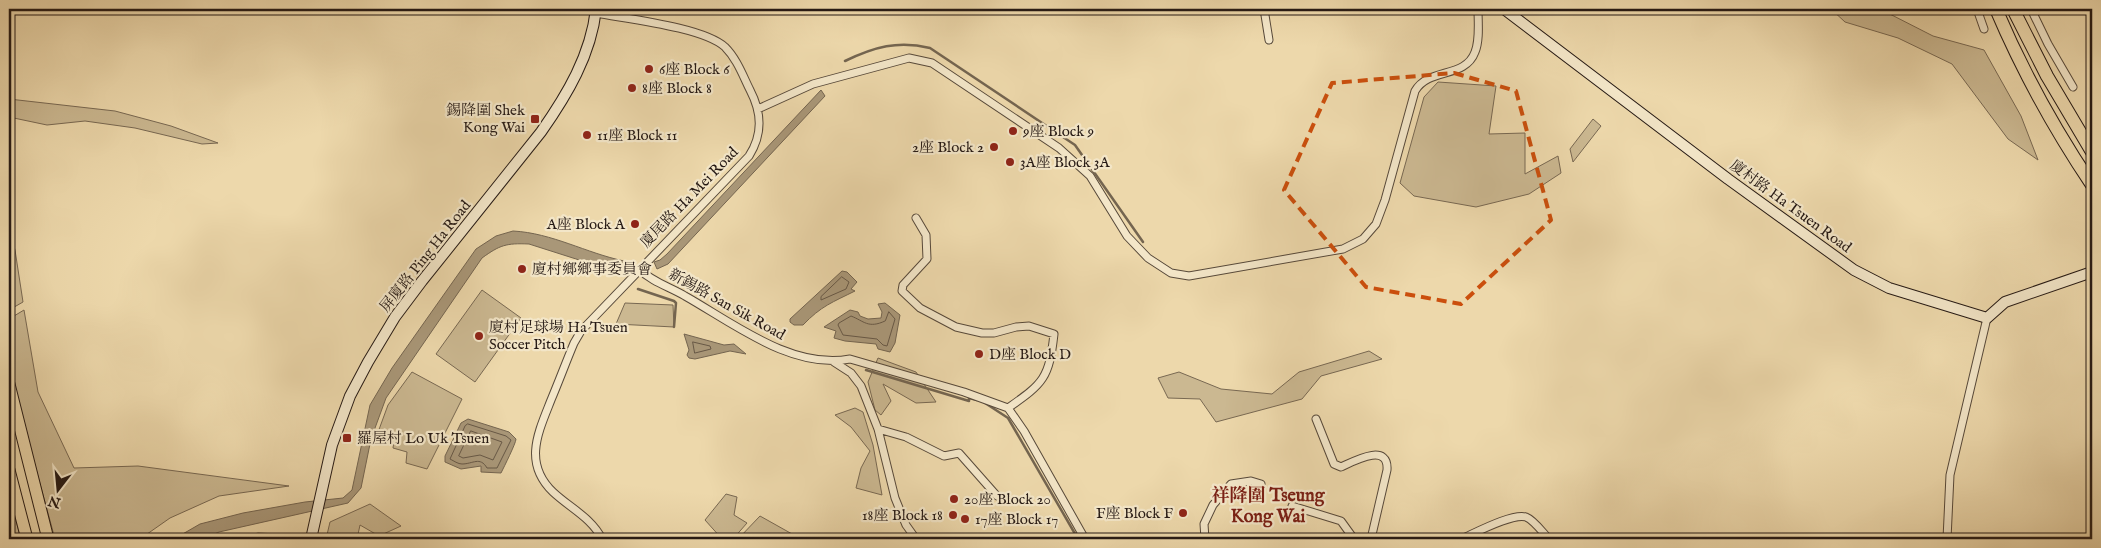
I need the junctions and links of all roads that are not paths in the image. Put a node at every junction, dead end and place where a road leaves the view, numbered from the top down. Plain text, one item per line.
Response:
1 (1264, 9) edge
2 (1478, 9) edge
3 (1504, 9) edge
4 (1977, 9) edge
5 (1996, 9) edge
6 (2013, 9) edge
7 (2031, 9) edge
8 (596, 11) edge
9 (1984, 29) dead end
10 (1269, 40) dead end
11 (2073, 87) dead end
12 (758, 109) junction
13 (2092, 151) edge
14 (2076, 161) junction
15 (2092, 185) edge
16 (2092, 191) edge
17 (916, 218) dead end
18 (639, 269) junction
19 (2092, 272) edge
20 (1987, 318) junction
21 (834, 362) junction
22 (9, 384) edge
23 (1008, 408) junction
24 (1316, 419) dead end
25 (878, 429) junction
26 (9, 470) edge
27 (1262, 484) dead end
28 (997, 496) dead end
29 (1292, 506) dead end
30 (27, 539) edge
31 (48, 539) edge
32 (311, 539) edge
33 (602, 539) edge
34 (916, 539) edge
35 (1085, 539) edge
36 (1204, 539) edge
37 (1354, 539) edge
38 (1371, 539) edge
39 (1461, 539) edge
40 (1549, 539) edge
41 (1947, 539) edge

1 - 10 street
2 - 12 street
3 - 20 street, 廈村路 Ha Tsuen Road
4 - 9 street
5 - 14 highway
6 - 13 highway
7 - 11 street
8 - 12 street, 廈尾路 Ha Mei Road
8 - 32 street, 屏廈路 Ping Ha Road
12 - 18 street, 廈尾路 Ha Mei Road
14 - 15 highway
14 - 16 highway
17 - 23 street
18 - 21 street, 新錫路 San Sik Road
18 - 33 street, 廈尾路 Ha Mei Road
19 - 20 street
20 - 41 street
21 - 23 street
21 - 25 street
22 - 31 main road
23 - 35 street
24 - 38 street
25 - 28 street
25 - 34 street
26 - 30 main road
27 - 36 street
29 - 37 street
39 - 40 street

